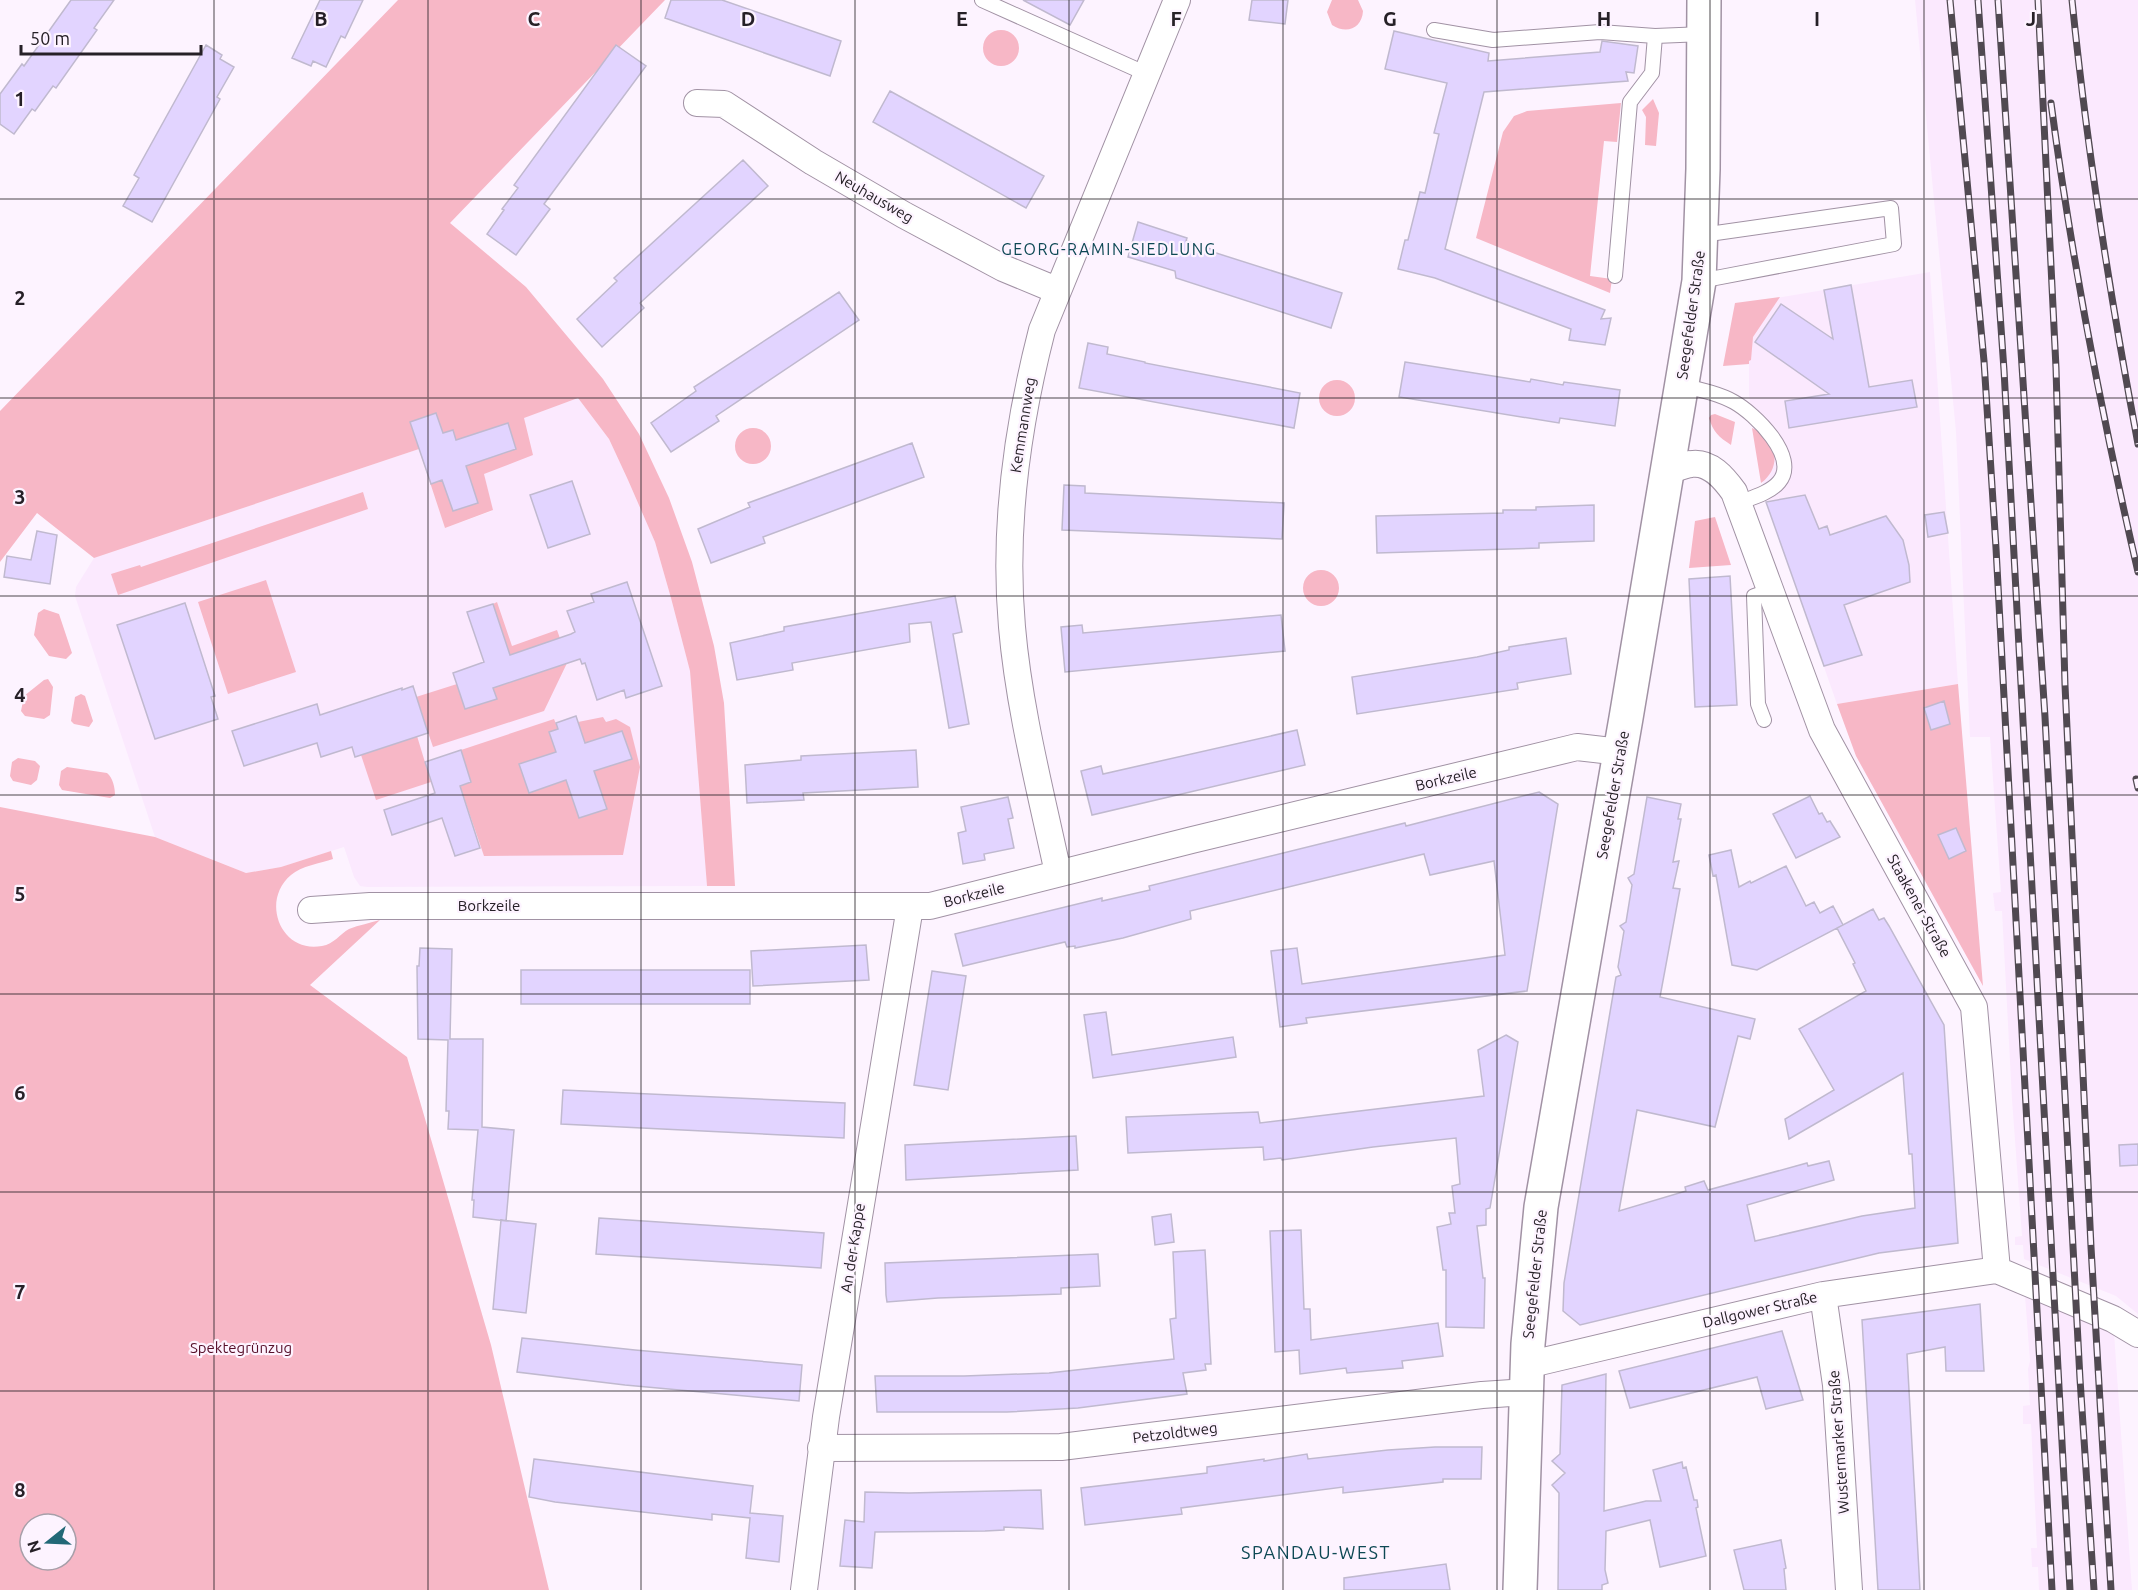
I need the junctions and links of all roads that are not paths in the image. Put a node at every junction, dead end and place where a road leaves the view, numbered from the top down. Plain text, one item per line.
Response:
1 (982, 0) edge
2 (1177, 0) edge
3 (1704, 0) edge
4 (1434, 30) dead end
5 (1704, 34) junction
6 (1655, 36) junction
7 (1147, 74) junction
8 (697, 103) dead end
9 (1702, 235) junction
10 (1615, 276) dead end
11 (1699, 281) junction
12 (1056, 290) junction
13 (1681, 386) junction
14 (1667, 471) junction
15 (1738, 503) junction
16 (1771, 590) junction
17 (1764, 720) dead end
18 (1620, 752) junction
19 (1058, 873) junction
20 (910, 907) junction
21 (311, 910) dead end
22 (1997, 1270) junction
23 (1823, 1295) junction
24 (2138, 1334) edge
25 (1527, 1378) junction
26 (821, 1448) junction
27 (804, 1590) edge
28 (1520, 1590) edge
29 (1849, 1590) edge

1 - 7 lane
2 - 7 street, Kemmannweg
3 - 5 street, Seegefelder Straße
4 - 6 lane
5 - 6 lane
5 - 9 street, Seegefelder Straße
6 - 10 lane
7 - 12 street, Kemmannweg
8 - 12 street, Neuhausweg
9 - 11 street, Seegefelder Straße
9 - 11 lane
11 - 13 street, Seegefelder Straße
12 - 19 street, Kemmannweg
13 - 14 street, Seegefelder Straße
13 - 15 lane
14 - 15 street, Staakener Straße
14 - 18 street, Seegefelder Straße
15 - 16 street, Staakener Straße
16 - 17 lane
16 - 22 street, Staakener Straße
18 - 19 street, Borkzeile
18 - 25 street, Seegefelder Straße
19 - 20 street, Borkzeile
20 - 21 street, Borkzeile
20 - 26 street, An der Kappe
22 - 23 street, Dallgower Straße
22 - 24 street
23 - 25 street, Dallgower Straße
23 - 29 street, Wustermarker Straße
25 - 26 street, Petzoldtweg
25 - 28 street, Seegefelder Straße
26 - 27 street, An der Kappe

